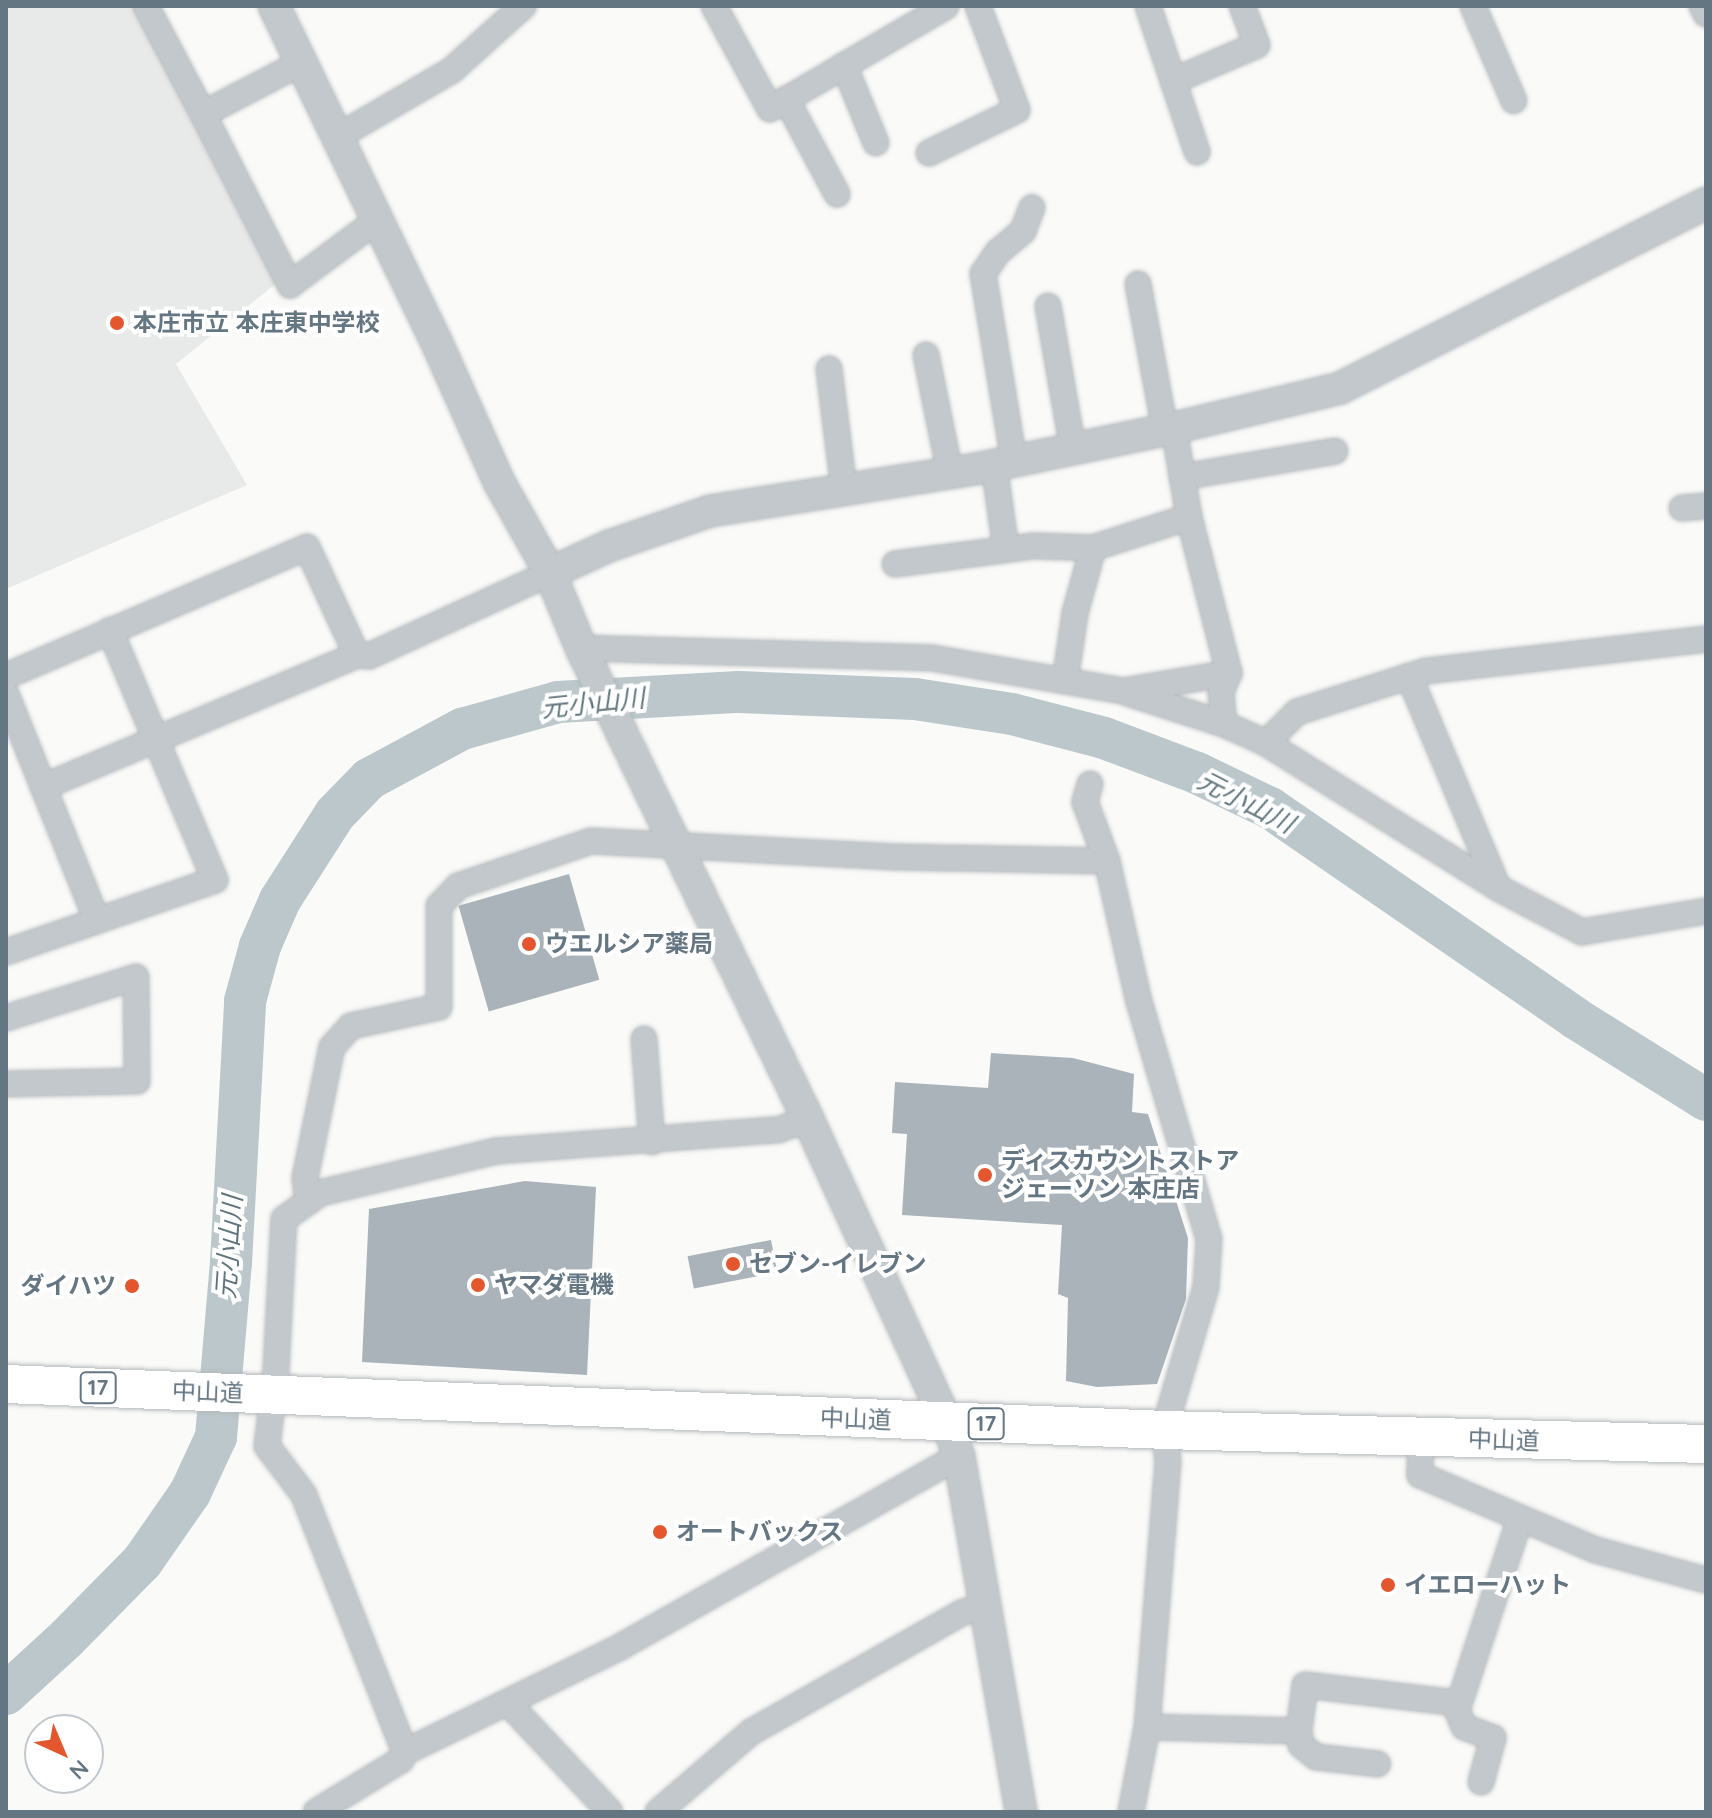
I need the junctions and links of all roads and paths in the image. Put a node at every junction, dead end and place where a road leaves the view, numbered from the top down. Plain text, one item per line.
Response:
1 (146, 6) edge
2 (274, 6) edge
3 (523, 6) edge
4 (714, 6) edge
5 (946, 6) edge
6 (978, 6) edge
7 (1148, 6) edge
8 (1242, 6) edge
9 (1473, 6) edge
10 (1702, 6) edge
11 (1706, 14) edge
12 (301, 63) junction
13 (844, 65) junction
14 (1173, 81) junction
15 (786, 99) junction
16 (1514, 101) dead end
17 (203, 114) junction
18 (337, 137) junction
19 (876, 143) dead end
20 (1197, 152) dead end
21 (929, 153) dead end
22 (837, 194) dead end
23 (1706, 203) edge
24 (1032, 208) dead end
25 (376, 221) junction
26 (1138, 284) dead end
27 (1048, 306) dead end
28 (926, 355) dead end
29 (829, 369) dead end
30 (1169, 429) junction
31 (1073, 449) junction
32 (1335, 451) dead end
33 (1004, 463) junction
34 (950, 473) junction
35 (1182, 477) junction
36 (844, 490) junction
37 (1189, 517) junction
38 (1093, 548) junction
39 (1006, 549) junction
40 (895, 564) dead end
41 (550, 573) junction
42 (110, 630) junction
43 (1706, 639) edge
44 (584, 654) junction
45 (357, 655) junction
46 (1229, 673) junction
47 (6, 676) edge
48 (1409, 676) junction
49 (1065, 681) junction
50 (1123, 691) junction
51 (6, 694) edge
52 (1224, 724) junction
53 (156, 739) junction
54 (1266, 743) junction
55 (1090, 784) dead end
56 (43, 787) junction
57 (678, 846) junction
58 (1107, 861) junction
59 (1498, 888) junction
60 (1706, 911) edge
61 (97, 920) junction
62 (6, 952) edge
63 (6, 1018) edge
64 (644, 1039) dead end
65 (6, 1084) edge
66 (808, 1119) junction
67 (652, 1142) junction
68 (308, 1202) junction
69 (6, 1384) edge
70 (269, 1395) junction
71 (1164, 1430) junction
72 (1421, 1438) junction
73 (953, 1439) junction
74 (1706, 1444) edge
75 (1520, 1518) junction
76 (1706, 1580) edge
77 (984, 1606) junction
78 (508, 1703) junction
79 (1459, 1703) junction
80 (1147, 1727) junction
81 (1299, 1731) junction
82 (405, 1752) junction
83 (1378, 1764) dead end
84 (1481, 1782) dead end
85 (316, 1812) edge
86 (610, 1812) edge
87 (658, 1812) edge
88 (1021, 1812) edge
89 (1131, 1812) edge

1 - 17 street
2 - 12 street
3 - 18 street
4 - 15 street
5 - 13 street
6 - 21 street
7 - 14 street
8 - 14 street
9 - 16 street
10 - 11 street
12 - 17 street
12 - 18 street
13 - 15 street
13 - 19 street
14 - 20 street
15 - 22 street
17 - 25 street
18 - 25 street
23 - 30 street
24 - 33 street
25 - 41 street
26 - 30 street
27 - 31 street
28 - 34 street
29 - 36 street
30 - 31 street
30 - 35 street
31 - 33 street
32 - 35 street
33 - 34 street
33 - 39 street
34 - 36 street
35 - 37 street
36 - 41 street
37 - 38 street
37 - 46 street
38 - 39 street
38 - 49 street
39 - 40 street
41 - 44 street
41 - 45 street
42 - 45 street
42 - 47 street
42 - 53 street
43 - 48 street
44 - 49 street
44 - 57 street
45 - 53 street
46 - 50 street
46 - 52 street
48 - 54 street
48 - 59 street
49 - 50 street
50 - 52 street
51 - 56 street
52 - 54 street
53 - 56 street
53 - 61 street
54 - 59 street
55 - 58 street
56 - 61 street
57 - 58 street
57 - 66 street
57 - 68 street
58 - 71 street
59 - 60 street
61 - 62 street
63 - 65 street
64 - 67 street
66 - 67 street
66 - 73 street
67 - 68 street
68 - 70 street
69 - 70 highway, 中山道 / 17
70 - 73 highway, 中山道 / 17
70 - 82 street
71 - 72 highway, 中山道 / 17
71 - 73 highway, 中山道 / 17
71 - 80 street
72 - 74 highway, 中山道 / 17
72 - 75 street
73 - 77 street
73 - 78 street
75 - 76 street
75 - 79 street
77 - 87 street
77 - 88 street
78 - 82 street
78 - 86 street
79 - 81 street
79 - 84 street
80 - 81 street
80 - 89 street
81 - 83 street
82 - 85 street

